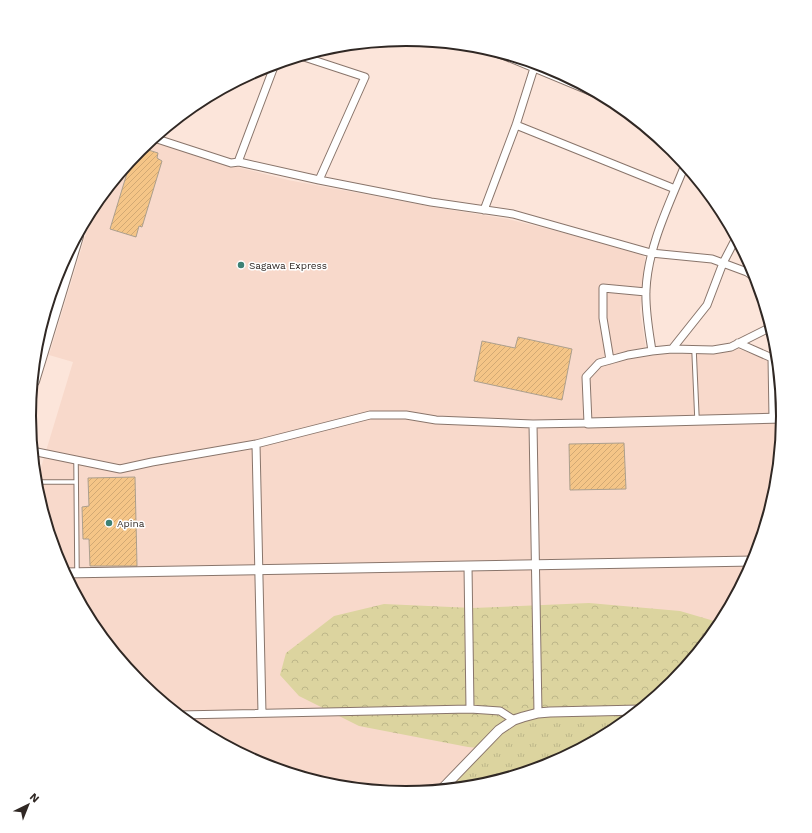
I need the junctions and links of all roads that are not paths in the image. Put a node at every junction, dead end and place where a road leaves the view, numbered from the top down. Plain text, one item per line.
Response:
1 (310, 59) edge
2 (534, 69) edge
3 (272, 72) edge
4 (516, 125) junction
5 (160, 140) edge
6 (238, 162) junction
7 (682, 171) edge
8 (319, 180) junction
9 (675, 189) junction
10 (484, 210) junction
11 (733, 244) edge
12 (651, 253) junction
13 (723, 263) junction
14 (67, 269) edge
15 (747, 272) edge
16 (646, 292) junction
17 (765, 330) edge
18 (738, 343) junction
19 (42, 347) edge
20 (672, 349) junction
21 (694, 350) junction
22 (652, 351) junction
23 (771, 358) edge
24 (610, 360) junction
25 (772, 362) edge
26 (773, 418) joint
27 (697, 420) junction
28 (588, 422) junction
29 (533, 424) junction
30 (256, 444) junction
31 (38, 452) edge
32 (76, 460) junction
33 (42, 482) edge
34 (76, 482) junction
35 (747, 561) edge
36 (535, 565) junction
37 (468, 566) junction
38 (259, 570) junction
39 (71, 573) edge
40 (77, 573) junction
41 (470, 709) junction
42 (631, 710) edge
43 (262, 713) junction
44 (538, 713) junction
45 (187, 715) edge
46 (514, 720) junction
47 (447, 784) edge

1 - 8 street
2 - 4 street
3 - 6 street
4 - 9 street
4 - 10 street
5 - 6 street
6 - 8 street
7 - 9 street
8 - 10 street
9 - 12 street
10 - 12 street
11 - 13 street
12 - 13 street
12 - 16 street
13 - 15 street
13 - 20 street
14 - 19 highway
16 - 22 street
16 - 24 street
17 - 18 street
18 - 21 street
18 - 23 street
20 - 21 street
20 - 22 street
21 - 27 lane
22 - 24 street
24 - 28 street
25 - 26 street
26 - 27 street
27 - 28 street
28 - 29 street
29 - 30 street
29 - 36 street
30 - 32 street
30 - 38 street
31 - 32 street
32 - 34 lane
33 - 34 lane
34 - 40 lane
35 - 36 street
36 - 37 street
36 - 44 street
37 - 38 street
37 - 41 street
38 - 40 street
38 - 43 street
39 - 40 street
41 - 43 street
41 - 46 street
42 - 44 street
43 - 45 street
44 - 46 street
46 - 47 street

